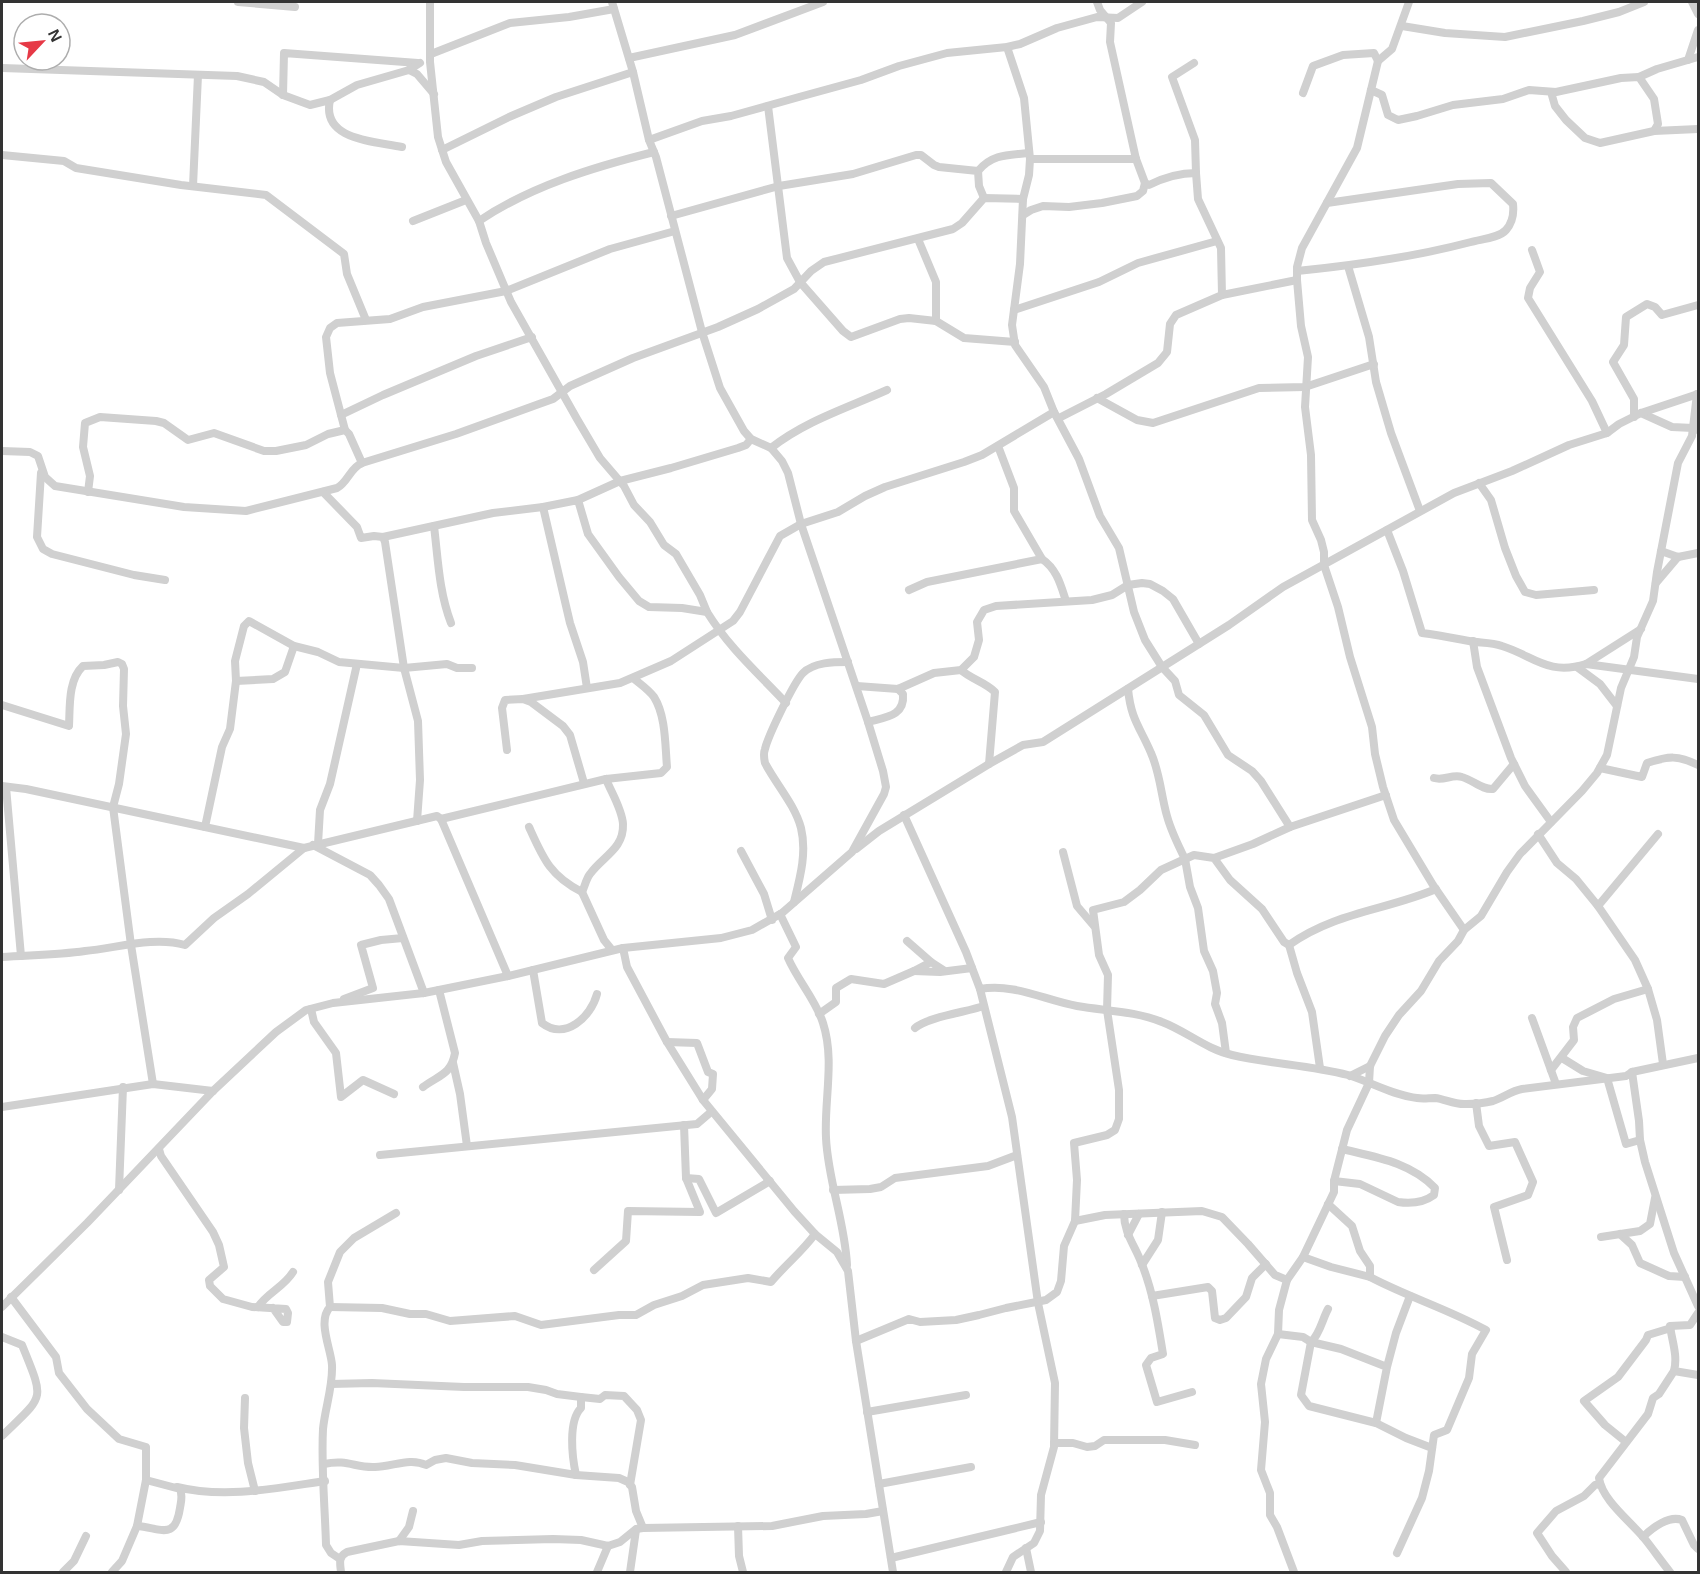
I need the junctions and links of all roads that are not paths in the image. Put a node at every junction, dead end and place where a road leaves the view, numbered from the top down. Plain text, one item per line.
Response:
1 (237, 2) edge
2 (430, 2) edge
3 (823, 2) edge
4 (1097, 2) edge
5 (1142, 2) edge
6 (1409, 2) edge
7 (1644, 2) edge
8 (1692, 2) edge
9 (613, 5) edge
10 (295, 7) dead end
11 (1698, 14) edge
12 (1106, 17) junction
13 (1402, 26) junction
14 (1698, 30) edge
15 (1007, 47) junction
16 (1698, 57) edge
17 (430, 58) junction
18 (629, 58) junction
19 (1688, 60) junction
20 (1378, 61) junction
21 (418, 63) junction
22 (1194, 63) dead end
23 (2, 68) edge
24 (409, 70) junction
25 (633, 72) junction
26 (198, 75) junction
27 (1640, 77) junction
28 (1371, 90) junction
29 (1551, 92) junction
30 (1303, 93) dead end
31 (284, 94) junction
32 (434, 94) junction
33 (330, 100) junction
34 (768, 106) junction
35 (1698, 129) edge
36 (1654, 131) junction
37 (649, 140) junction
38 (402, 147) dead end
39 (442, 150) junction
40 (654, 152) junction
41 (2, 155) edge
42 (1029, 156) junction
43 (1136, 159) junction
44 (978, 171) junction
45 (1196, 173) junction
46 (1145, 183) junction
47 (193, 186) junction
48 (779, 186) junction
49 (984, 198) junction
50 (1023, 199) junction
51 (466, 200) junction
52 (1327, 203) junction
53 (1023, 215) junction
54 (671, 216) junction
55 (413, 221) dead end
56 (479, 221) junction
57 (675, 231) junction
58 (918, 239) junction
59 (1217, 241) junction
60 (1532, 250) dead end
61 (1348, 266) junction
62 (1297, 275) junction
63 (800, 282) junction
64 (506, 291) junction
65 (1222, 295) junction
66 (1698, 305) edge
67 (1014, 310) junction
68 (366, 321) junction
69 (936, 321) junction
70 (702, 332) junction
71 (532, 337) junction
72 (1015, 342) junction
73 (1374, 364) junction
74 (1305, 387) junction
75 (562, 390) junction
76 (887, 390) dead end
77 (1698, 394) edge
78 (1097, 398) junction
79 (341, 415) junction
80 (1056, 415) junction
81 (1638, 415) junction
82 (1696, 429) edge
83 (345, 430) junction
84 (1607, 433) junction
85 (751, 439) junction
86 (998, 446) junction
87 (771, 448) junction
88 (2, 451) edge
89 (42, 463) junction
90 (362, 463) junction
91 (620, 481) junction
92 (1479, 483) junction
93 (337, 488) junction
94 (88, 492) junction
95 (323, 492) junction
96 (578, 500) junction
97 (543, 507) junction
98 (338, 508) junction
99 (1420, 511) junction
100 (801, 525) junction
101 (434, 526) junction
102 (1387, 530) junction
103 (383, 537) junction
104 (1661, 550) junction
105 (1698, 553) edge
106 (1678, 556) junction
107 (1042, 559) junction
108 (1324, 565) junction
109 (165, 580) dead end
110 (1656, 583) junction
111 (1128, 585) junction
112 (909, 590) dead end
113 (1594, 590) dead end
114 (1066, 601) junction
115 (706, 612) junction
116 (451, 623) dead end
117 (1641, 628) junction
118 (718, 630) junction
119 (1473, 641) junction
120 (1199, 644) junction
121 (294, 646) junction
122 (848, 662) junction
123 (357, 664) junction
124 (1582, 666) junction
125 (1162, 667) junction
126 (404, 668) junction
127 (472, 668) dead end
128 (960, 670) junction
129 (1629, 671) junction
130 (633, 678) junction
131 (1698, 679) edge
132 (236, 681) junction
133 (857, 686) junction
134 (587, 688) junction
135 (898, 689) junction
136 (1128, 689) junction
137 (523, 699) junction
138 (786, 703) junction
139 (2, 705) edge
140 (1617, 706) junction
141 (868, 722) junction
142 (507, 750) dead end
143 (989, 764) junction
144 (1514, 764) junction
145 (1698, 765) edge
146 (1600, 768) junction
147 (1434, 778) dead end
148 (606, 779) junction
149 (584, 783) junction
150 (4, 787) edge
151 (1386, 795) junction
152 (113, 807) junction
153 (904, 815) junction
154 (441, 819) junction
155 (417, 821) junction
156 (1551, 822) junction
157 (206, 827) junction
158 (529, 827) dead end
159 (1290, 827) junction
160 (1538, 834) junction
161 (1658, 834) dead end
162 (312, 845) junction
163 (741, 850) dead end
164 (852, 852) junction
165 (1063, 852) dead end
166 (1214, 858) junction
167 (1185, 859) junction
168 (1436, 890) junction
169 (582, 892) junction
170 (794, 902) junction
171 (1598, 906) junction
172 (776, 917) junction
173 (1094, 926) junction
174 (1464, 930) junction
175 (403, 938) junction
176 (907, 941) dead end
177 (131, 945) junction
178 (1289, 945) junction
179 (623, 948) junction
180 (612, 950) junction
181 (21, 956) junction
182 (2, 957) edge
183 (931, 962) junction
184 (972, 968) junction
185 (533, 970) junction
186 (914, 971) junction
187 (945, 972) junction
188 (508, 976) junction
189 (1648, 988) junction
190 (980, 989) junction
191 (439, 990) junction
192 (424, 993) junction
193 (597, 994) dead end
194 (333, 1003) junction
195 (984, 1006) junction
196 (311, 1009) junction
197 (1107, 1010) junction
198 (819, 1014) junction
199 (1532, 1018) dead end
200 (915, 1028) dead end
201 (667, 1042) junction
202 (1226, 1053) junction
203 (1562, 1058) junction
204 (1698, 1058) edge
205 (453, 1062) junction
206 (1664, 1064) junction
207 (1370, 1066) junction
208 (1320, 1068) junction
209 (1551, 1070) junction
210 (1632, 1072) junction
211 (1350, 1076) junction
212 (1607, 1078) junction
213 (1369, 1083) junction
214 (153, 1084) junction
215 (1556, 1084) junction
216 (423, 1087) dead end
217 (123, 1088) junction
218 (213, 1090) junction
219 (394, 1094) dead end
220 (703, 1100) junction
221 (1476, 1103) junction
222 (2, 1107) edge
223 (711, 1112) junction
224 (684, 1125) junction
225 (1640, 1140) junction
226 (467, 1146) junction
227 (159, 1149) junction
228 (1342, 1149) junction
229 (380, 1155) dead end
230 (1017, 1155) junction
231 (686, 1178) junction
232 (770, 1181) junction
233 (1334, 1181) junction
234 (118, 1190) junction
235 (833, 1190) junction
236 (1656, 1196) junction
237 (1328, 1204) junction
238 (1162, 1212) junction
239 (396, 1213) dead end
240 (1124, 1214) junction
241 (1139, 1214) junction
242 (1075, 1221) junction
243 (815, 1234) junction
244 (1128, 1234) junction
245 (1620, 1234) junction
246 (1601, 1237) dead end
247 (1303, 1257) junction
248 (1507, 1260) dead end
249 (1266, 1264) junction
250 (1142, 1265) junction
251 (594, 1270) dead end
252 (848, 1271) junction
253 (293, 1272) dead end
254 (1685, 1276) junction
255 (1370, 1277) junction
256 (1287, 1280) junction
257 (1152, 1296) junction
258 (1410, 1296) junction
259 (11, 1297) junction
260 (1038, 1303) junction
261 (1698, 1306) edge
262 (2, 1307) edge
263 (258, 1307) junction
264 (330, 1307) junction
265 (273, 1308) dead end
266 (1328, 1309) dead end
267 (1698, 1313) edge
268 (1671, 1328) junction
269 (1278, 1334) junction
270 (2, 1337) edge
271 (856, 1341) junction
272 (1311, 1342) junction
273 (1387, 1367) junction
274 (1674, 1371) junction
275 (1698, 1375) edge
276 (331, 1384) junction
277 (1192, 1392) dead end
278 (966, 1395) dead end
279 (581, 1397) junction
280 (245, 1398) dead end
281 (867, 1412) junction
282 (1376, 1423) junction
283 (2, 1436) edge
284 (1626, 1442) junction
285 (1054, 1443) junction
286 (1196, 1445) dead end
287 (1432, 1448) junction
288 (324, 1464) junction
289 (971, 1467) dead end
290 (576, 1475) junction
291 (146, 1480) junction
292 (325, 1481) junction
293 (879, 1484) junction
294 (1600, 1484) junction
295 (630, 1485) junction
296 (177, 1487) junction
297 (255, 1491) junction
298 (413, 1511) dead end
299 (883, 1511) junction
300 (1041, 1522) junction
301 (137, 1526) junction
302 (738, 1526) junction
303 (639, 1528) junction
304 (86, 1536) dead end
305 (1643, 1537) junction
306 (399, 1541) junction
307 (608, 1546) junction
308 (1026, 1548) junction
309 (1698, 1549) edge
310 (1397, 1553) dead end
311 (891, 1558) junction
312 (340, 1559) junction
313 (65, 1572) edge
314 (112, 1572) edge
315 (341, 1572) edge
316 (597, 1572) edge
317 (630, 1572) edge
318 (743, 1572) edge
319 (893, 1572) edge
320 (1006, 1572) edge
321 (1031, 1572) edge
322 (1294, 1572) edge
323 (1566, 1572) edge
324 (1670, 1572) edge

1 - 10 street
2 - 17 street
3 - 18 street
4 - 12 street
5 - 12 street
6 - 13 street
7 - 13 street
8 - 11 street
9 - 17 street
9 - 18 street
12 - 15 street
12 - 43 street
13 - 20 street
14 - 19 street
15 - 34 street
15 - 42 street
16 - 19 street
17 - 21 street
17 - 32 street
18 - 25 street
19 - 27 street
20 - 28 street
20 - 30 street
21 - 24 street
21 - 31 street
22 - 45 street
23 - 26 street
24 - 32 street
24 - 33 street
25 - 37 street
25 - 39 street
26 - 31 street
26 - 47 street
27 - 29 street
27 - 36 street
28 - 29 street
28 - 52 street
29 - 36 street
31 - 33 street
32 - 39 street
33 - 38 street
34 - 37 street
34 - 48 street
35 - 36 street
37 - 40 street
39 - 51 street
40 - 54 street
40 - 56 street
41 - 47 street
42 - 43 street
42 - 44 street
42 - 50 street
43 - 46 street
44 - 48 street
44 - 49 street
45 - 46 street
45 - 59 street
46 - 53 street
47 - 68 street
48 - 54 street
48 - 63 street
49 - 50 street
49 - 58 street
50 - 53 street
51 - 55 street
51 - 56 street
52 - 61 street
52 - 62 street
53 - 67 street
54 - 57 street
56 - 64 street
57 - 64 street
57 - 70 street
58 - 63 street
58 - 69 street
59 - 65 street
59 - 67 street
60 - 84 street
61 - 62 street
61 - 73 street
62 - 65 street
62 - 74 street
63 - 69 street
63 - 70 street
64 - 68 street
64 - 71 street
65 - 78 street
66 - 81 street
67 - 72 street
68 - 79 street
69 - 72 street
70 - 75 street
70 - 85 street
71 - 75 street
71 - 79 street
72 - 80 street
73 - 74 street
73 - 99 street
74 - 78 street
74 - 108 street
75 - 90 street
75 - 91 street
76 - 87 street
77 - 81 street
77 - 82 street
78 - 80 street
79 - 83 street
80 - 86 street
80 - 111 street
81 - 82 street
81 - 84 street
82 - 104 street
83 - 90 street
83 - 94 street
84 - 92 street
85 - 87 street
85 - 91 street
86 - 100 street
86 - 107 street
87 - 100 street
88 - 89 street
89 - 94 street
89 - 109 street
90 - 93 street
91 - 96 street
91 - 115 street
92 - 99 street
92 - 113 street
93 - 95 street
93 - 98 street
94 - 95 street
95 - 98 street
96 - 97 street
96 - 115 street
97 - 101 street
97 - 134 street
98 - 103 street
99 - 102 street
100 - 118 street
100 - 122 street
101 - 103 street
101 - 116 street
102 - 108 street
102 - 119 street
103 - 126 street
104 - 106 street
104 - 110 street
105 - 106 street
106 - 110 street
107 - 112 street
107 - 114 street
108 - 120 street
108 - 151 street
110 - 117 street
111 - 114 street
111 - 120 street
111 - 125 street
114 - 128 street
115 - 118 street
117 - 124 street
117 - 129 street
118 - 130 street
118 - 138 street
119 - 124 street
119 - 144 street
120 - 125 street
121 - 123 street
121 - 132 street
121 - 132 street
122 - 133 street
122 - 138 street
123 - 126 street
123 - 162 street
124 - 129 street
124 - 140 street
125 - 136 street
125 - 159 street
126 - 127 street
126 - 155 street
128 - 135 street
128 - 143 street
129 - 131 street
129 - 140 street
130 - 134 street
130 - 148 street
132 - 157 street
133 - 135 street
133 - 141 street
134 - 137 street
135 - 141 street
136 - 143 street
136 - 167 street
137 - 142 street
137 - 149 street
138 - 170 street
139 - 152 street
140 - 146 street
141 - 164 street
143 - 153 street
144 - 147 street
144 - 156 street
145 - 146 street
146 - 156 street
148 - 149 street
148 - 169 street
149 - 154 street
150 - 152 street
150 - 181 street
151 - 159 street
151 - 168 street
152 - 157 street
152 - 177 street
153 - 164 street
153 - 184 street
154 - 155 street
154 - 188 street
155 - 162 street
156 - 160 street
157 - 162 street
158 - 169 street
159 - 166 street
160 - 171 street
160 - 174 street
161 - 171 street
162 - 175 street
162 - 177 street
163 - 172 street
164 - 170 street
165 - 173 street
166 - 167 street
166 - 178 street
167 - 173 street
167 - 202 street
168 - 174 street
168 - 178 street
169 - 180 street
170 - 172 street
171 - 189 street
172 - 179 street
172 - 198 street
173 - 197 street
174 - 207 street
175 - 192 street
175 - 194 street
176 - 183 street
177 - 181 street
177 - 214 street
178 - 208 street
179 - 180 street
179 - 201 street
180 - 185 street
181 - 182 street
183 - 186 street
183 - 187 street
184 - 187 street
184 - 190 street
185 - 188 street
185 - 193 street
186 - 187 street
186 - 198 street
188 - 191 street
189 - 203 street
189 - 206 street
190 - 195 street
190 - 197 street
191 - 192 street
191 - 205 street
192 - 194 street
194 - 196 street
195 - 200 street
195 - 230 street
196 - 218 street
196 - 219 street
197 - 202 street
197 - 242 street
198 - 235 street
199 - 209 street
201 - 220 street
201 - 220 street
202 - 208 street
203 - 209 street
203 - 212 street
204 - 206 street
205 - 216 street
205 - 226 street
206 - 210 street
207 - 211 street
207 - 213 street
208 - 211 street
209 - 215 street
210 - 212 street
210 - 225 street
211 - 213 street
212 - 215 street
212 - 225 street
213 - 221 street
213 - 228 street
214 - 217 street
214 - 218 street
215 - 221 street
217 - 222 street
217 - 234 street
218 - 227 street
220 - 223 street
221 - 248 street
223 - 224 street
223 - 232 street
224 - 226 street
224 - 231 street
225 - 236 street
226 - 229 street
227 - 234 street
227 - 263 street
228 - 233 street
228 - 233 street
230 - 235 street
230 - 260 street
231 - 232 street
231 - 251 street
232 - 243 street
233 - 237 street
234 - 259 street
235 - 252 street
236 - 245 street
236 - 254 street
237 - 247 street
237 - 255 street
238 - 241 street
238 - 249 street
238 - 250 street
239 - 264 street
240 - 241 street
240 - 242 street
240 - 244 street
241 - 244 street
242 - 260 street
243 - 252 street
243 - 264 street
244 - 250 street
245 - 246 street
245 - 254 street
247 - 255 street
247 - 256 street
249 - 256 street
249 - 257 street
250 - 257 street
252 - 271 street
253 - 263 street
254 - 261 street
255 - 258 street
256 - 269 street
257 - 277 street
258 - 273 street
258 - 287 street
259 - 262 street
259 - 291 street
260 - 271 street
260 - 285 street
263 - 265 street
264 - 276 street
266 - 272 street
267 - 268 street
268 - 274 street
268 - 284 street
269 - 272 street
269 - 322 street
270 - 283 street
271 - 281 street
272 - 273 street
272 - 282 street
273 - 282 street
274 - 275 street
274 - 284 street
276 - 279 street
276 - 288 street
278 - 281 street
279 - 290 street
279 - 295 street
280 - 297 street
281 - 293 street
282 - 287 street
284 - 294 street
285 - 286 street
285 - 300 street
287 - 310 street
288 - 290 street
288 - 292 street
289 - 293 street
290 - 295 street
291 - 296 street
291 - 301 street
292 - 297 street
292 - 312 street
293 - 299 street
294 - 305 street
294 - 323 street
295 - 303 street
296 - 297 street
296 - 301 street
298 - 306 street
299 - 302 street
299 - 311 street
300 - 308 street
300 - 311 street
301 - 314 street
302 - 303 street
302 - 318 street
303 - 307 street
303 - 317 street
304 - 313 street
305 - 309 street
305 - 324 street
306 - 307 street
306 - 312 street
307 - 316 street
308 - 320 street
308 - 321 street
311 - 319 street
312 - 315 street

